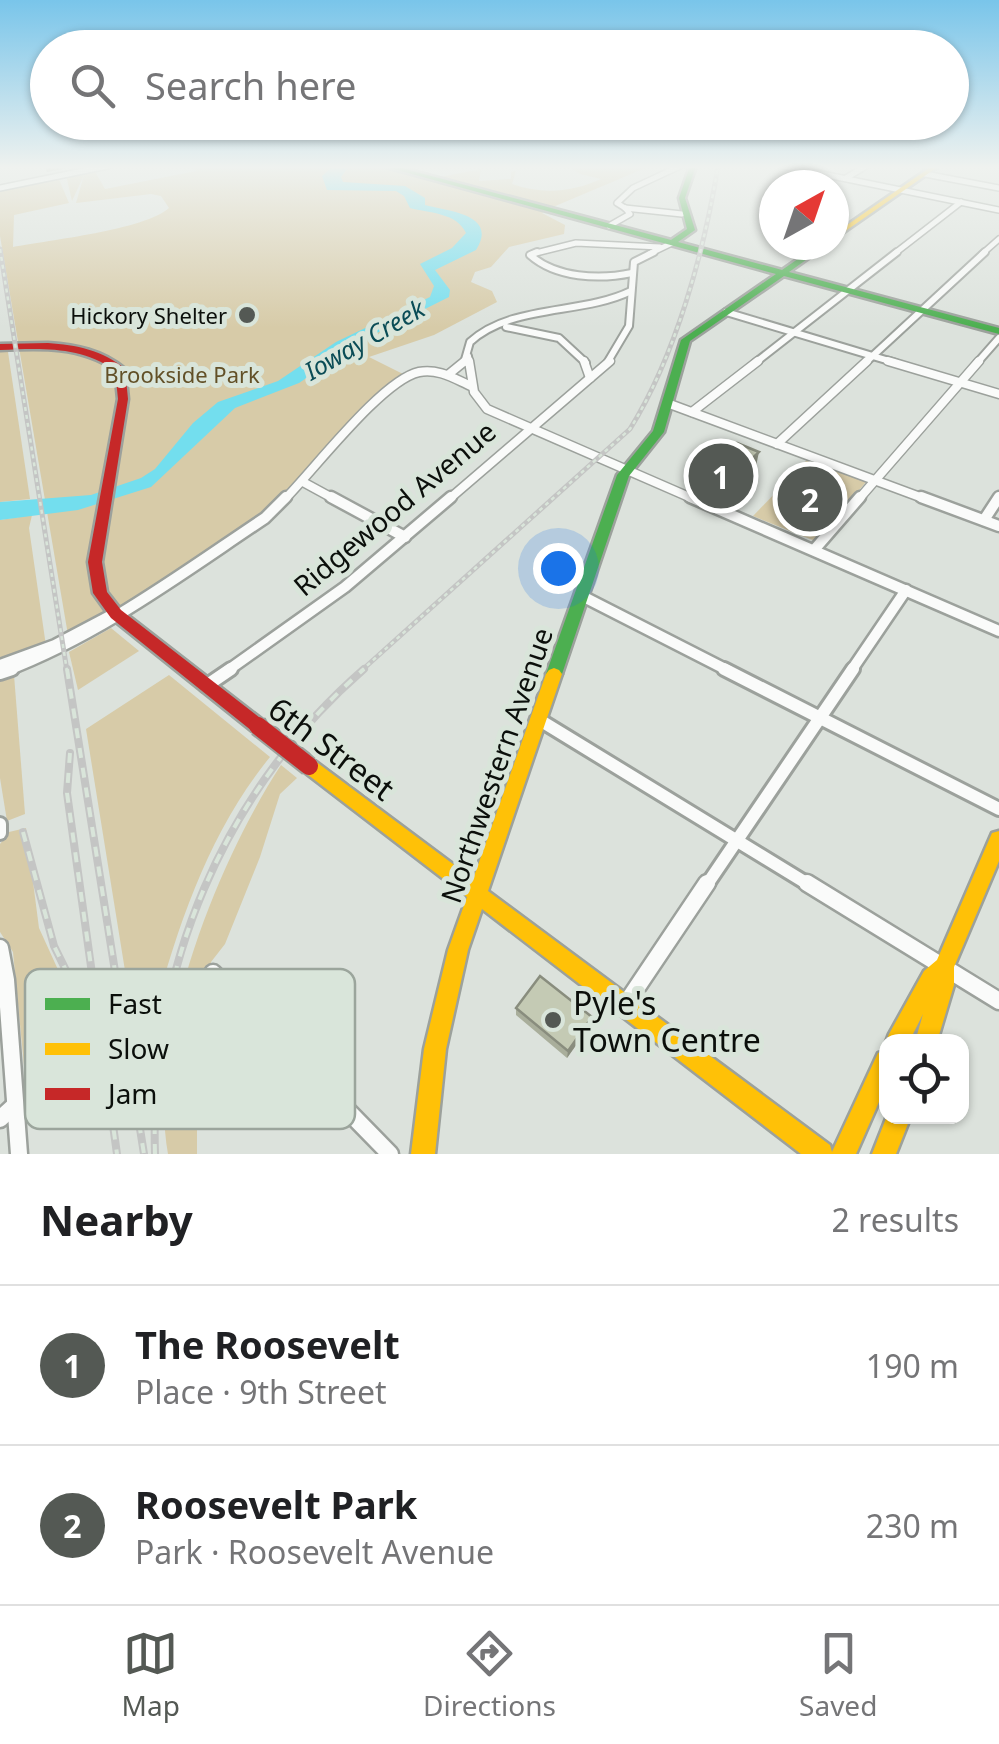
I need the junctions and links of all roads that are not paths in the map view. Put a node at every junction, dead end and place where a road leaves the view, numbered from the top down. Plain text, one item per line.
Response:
1 (586, 220) edge
2 (620, 220) edge
3 (685, 220) edge
4 (938, 220) edge
5 (609, 226) junction
6 (999, 239) edge
7 (667, 245) junction
8 (800, 260) edge
9 (781, 272) junction
10 (632, 282) junction
11 (846, 290) junction
12 (610, 303) junction
13 (633, 310) junction
14 (920, 310) junction
15 (726, 312) junction
16 (533, 317) junction
17 (485, 330) junction
18 (536, 331) junction
19 (793, 332) junction
20 (999, 334) edge
21 (0, 347) edge
22 (468, 356) junction
23 (872, 356) junction
24 (586, 360) junction
25 (610, 362) junction
26 (449, 374) junction
27 (590, 378) junction
28 (960, 382) junction
29 (471, 386) junction
30 (999, 394) edge
31 (667, 403) junction
32 (692, 412) junction
33 (529, 428) junction
34 (777, 444) junction
35 (627, 470) junction
36 (875, 480) junction
37 (303, 482) junction
38 (999, 497) edge
39 (984, 520) junction
40 (999, 526) edge
41 (405, 536) junction
42 (814, 550) junction
43 (906, 590) junction
44 (582, 596) junction
45 (116, 614) junction
46 (999, 631) edge
47 (0, 664) edge
48 (0, 673) edge
49 (206, 686) junction
50 (820, 718) junction
51 (538, 719) junction
52 (999, 809) edge
53 (0, 824) edge
54 (0, 832) edge
55 (999, 839) edge
56 (737, 840) junction
57 (477, 892) junction
58 (0, 948) edge
59 (944, 967) junction
60 (999, 1001) edge
61 (626, 1005) junction
62 (901, 1034) edge
63 (929, 1034) edge
64 (879, 1076) edge
65 (14, 1106) junction
66 (0, 1118) edge
67 (355, 1118) edge
68 (895, 1124) edge
69 (19, 1154) edge
70 (390, 1154) edge
71 (422, 1154) edge
72 (821, 1154) edge
73 (844, 1154) edge
74 (884, 1154) edge

1 - 5 main road
2 - 5 street
3 - 7 main road
4 - 11 street
5 - 7 main road
6 - 14 street
7 - 9 main road
7 - 10 street
7 - 10 street
8 - 9 main road, Northwestern Avenue
9 - 11 main road
9 - 15 main road, Northwestern Avenue
10 - 12 street
10 - 13 street, Ridgewood Avenue
11 - 14 main road
11 - 19 street
12 - 13 street
12 - 16 street
13 - 25 street, Ridgewood Avenue
14 - 20 main road
14 - 23 street
15 - 19 street
15 - 31 main road, Northwestern Avenue
16 - 17 street
16 - 18 street
17 - 18 street
17 - 22 street
18 - 24 street
19 - 23 street
19 - 32 street
20 - 28 street
21 - 45 main road, 6th Street
22 - 26 street
22 - 29 street
23 - 28 street
23 - 34 street
24 - 25 street
24 - 27 street
25 - 27 street, Ridgewood Avenue
26 - 29 street
26 - 37 street
27 - 33 street, Ridgewood Avenue
28 - 30 street
28 - 36 street
29 - 33 street
31 - 32 street
31 - 35 main road, Northwestern Avenue
32 - 34 street
33 - 35 street
33 - 41 street, Ridgewood Avenue
34 - 36 street
35 - 42 street
35 - 44 main road, Northwestern Avenue
36 - 39 street
36 - 42 street
37 - 41 street
37 - 45 street
38 - 39 street
39 - 40 street
41 - 49 street, Ridgewood Avenue
42 - 43 street
43 - 46 street
43 - 50 street
44 - 50 street
44 - 51 main road, Northwestern Avenue
45 - 47 street
45 - 48 street
45 - 49 main road, 6th Street
49 - 57 main road, 6th Street, bridge
50 - 52 street
50 - 56 street
51 - 56 street
51 - 57 main road, Northwestern Avenue
53 - 54 street
55 - 59 main road
56 - 59 street
56 - 61 street
57 - 61 main road, 6th Street
57 - 71 main road, Northwestern Avenue
58 - 65 street
59 - 60 street
59 - 62 main road
59 - 63 main road
61 - 72 main road, 6th Street
64 - 73 main road
65 - 66 street
65 - 69 street
67 - 70 street
68 - 74 main road

